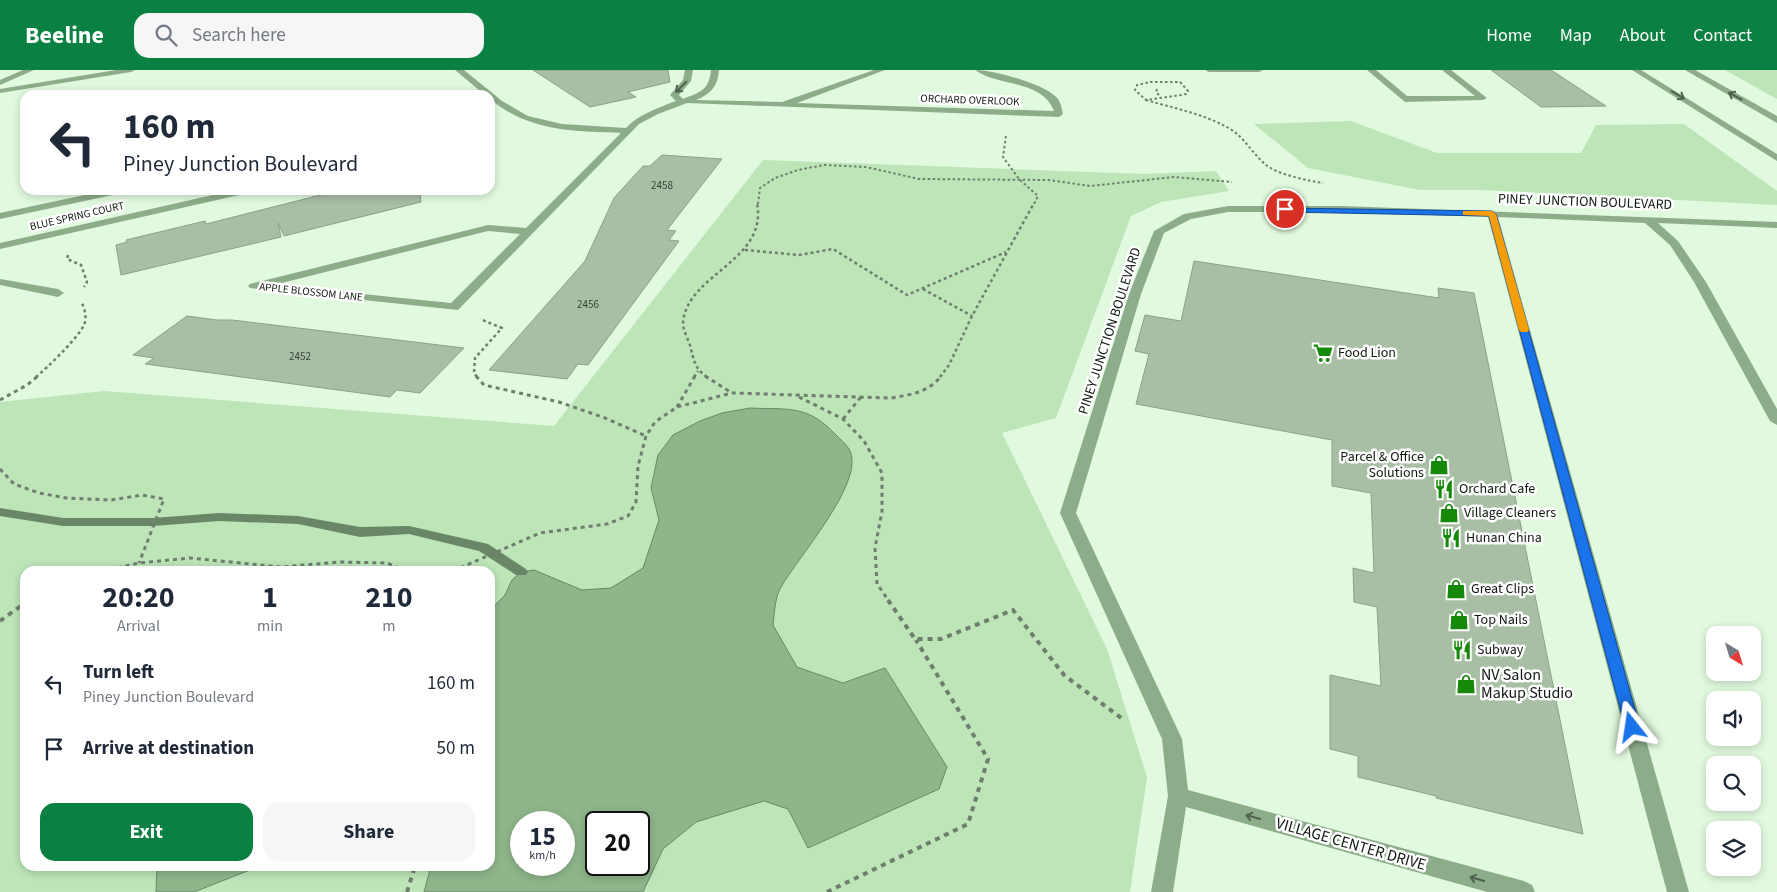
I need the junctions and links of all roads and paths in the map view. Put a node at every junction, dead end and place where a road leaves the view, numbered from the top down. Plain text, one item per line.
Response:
1 (30, 70) edge
2 (131, 70) edge
3 (459, 70) edge
4 (689, 70) edge
5 (715, 70) edge
6 (881, 70) edge
7 (979, 70) edge
8 (1209, 70) edge
9 (1259, 70) edge
10 (1371, 70) edge
11 (1446, 70) edge
12 (1636, 70) edge
13 (1689, 70) edge
14 (0, 82) edge
15 (1157, 89) dead end
16 (481, 90) edge
17 (0, 91) edge
18 (1160, 95) junction
19 (1146, 100) junction
20 (681, 102) junction
21 (495, 103) edge
22 (783, 105) junction
23 (1008, 112) junction
24 (1777, 120) edge
25 (628, 131) junction
26 (1777, 158) edge
27 (1323, 183) dead end
28 (99, 195) edge
29 (226, 195) edge
30 (1492, 214) junction
31 (0, 216) edge
32 (1647, 219) junction
33 (1777, 225) edge
34 (529, 232) junction
35 (0, 246) edge
36 (71, 248) dead end
37 (745, 250) dead end
38 (1006, 252) junction
39 (0, 282) edge
40 (83, 288) dead end
41 (922, 288) junction
42 (58, 293) dead end
43 (78, 294) dead end
44 (454, 307) junction
45 (972, 316) junction
46 (698, 371) dead end
47 (796, 395) junction
48 (861, 397) junction
49 (0, 400) edge
50 (677, 407) junction
51 (843, 418) junction
52 (1777, 421) edge
53 (646, 436) junction
54 (0, 469) edge
55 (139, 562) junction
56 (123, 566) edge
57 (271, 566) edge
58 (293, 566) edge
59 (394, 566) edge
60 (465, 566) edge
61 (20, 607) edge
62 (0, 621) edge
63 (915, 640) junction
64 (1124, 720) dead end
65 (1178, 796) junction
66 (413, 871) edge
67 (407, 892) edge
68 (827, 892) edge
69 (1162, 892) edge
70 (1524, 892) edge
71 (1678, 892) edge

1 - 14 street
2 - 17 street
3 - 16 street
4 -> 20 street
5 - 20 street
6 - 22 street, ORCHARD OVERLOOK
7 - 23 street, ORCHARD OVERLOOK
8 - 9 street
10 - 11 street
12 -> 26 street
24 -> 13 street
15 - 18 path
18 - 19 path
18 - 19 path
19 - 27 path
20 - 22 street, ORCHARD OVERLOOK
20 - 25 street
21 - 25 street
22 - 23 street, ORCHARD OVERLOOK
23 - 38 path
25 - 34 street
28 - 31 street, BLUE SPRING COURT
29 - 35 street, BLUE SPRING COURT
30 - 32 street, PINEY JUNCTION BOULEVARD
30 - 65 street, PINEY JUNCTION BOULEVARD
30 - 71 street
32 - 33 street, PINEY JUNCTION BOULEVARD
32 - 52 street
34 - 44 street
34 - 44 street, APPLE BLOSSOM LANE
36 - 40 path
37 - 41 path
38 - 41 path
38 - 45 path
39 - 42 street
41 - 45 path
43 - 49 path
44 - 53 path
45 - 48 path
46 - 50 path
47 - 48 path
47 - 50 path
47 - 51 path
48 - 51 path
50 - 53 path
51 - 63 path
53 - 60 path
54 - 55 path
55 - 56 path
55 - 57 path
58 - 59 path
61 - 62 path
63 - 64 path
63 - 68 path
65 - 69 street, PINEY JUNCTION BOULEVARD
70 -> 65 street, VILLAGE CENTER DRIVE
66 - 67 path

